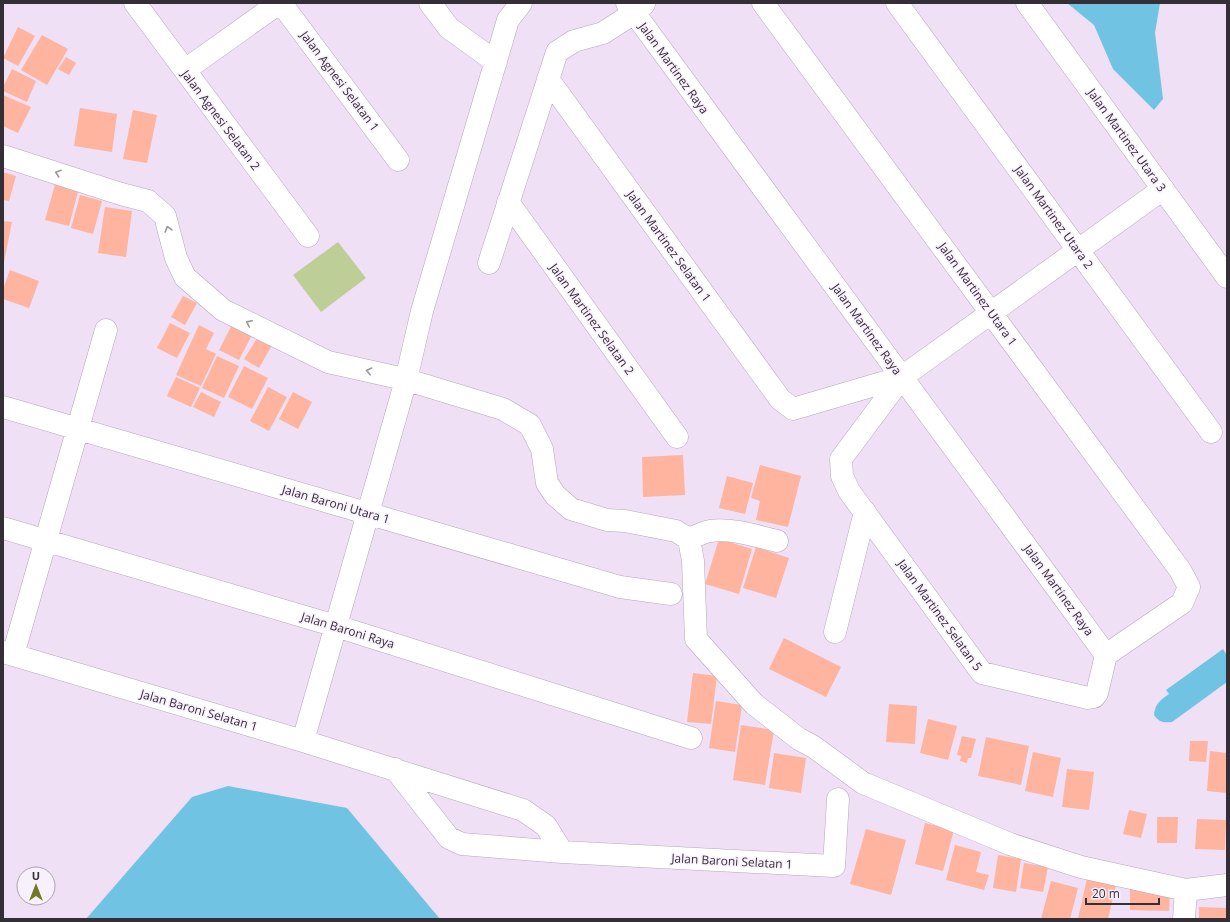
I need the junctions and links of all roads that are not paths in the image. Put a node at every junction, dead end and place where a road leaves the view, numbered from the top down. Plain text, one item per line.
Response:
1 (135, 3) edge
2 (280, 3) edge
3 (430, 3) edge
4 (520, 3) edge
5 (763, 3) edge
6 (897, 3) edge
7 (1027, 3) edge
8 (635, 6) edge
9 (496, 62) junction
10 (185, 70) junction
11 (548, 79) junction
12 (3, 156) edge
13 (398, 160) dead end
14 (1163, 189) junction
15 (508, 202) junction
16 (308, 236) dead end
17 (1078, 250) junction
18 (489, 263) dead end
19 (1227, 277) edge
20 (991, 313) junction
21 (106, 330) dead end
22 (902, 377) junction
23 (406, 380) junction
24 (3, 407) edge
25 (78, 429) junction
26 (1211, 432) dead end
27 (677, 437) dead end
28 (865, 512) junction
29 (368, 513) junction
30 (3, 528) edge
31 (689, 539) junction
32 (46, 541) junction
33 (777, 541) dead end
34 (671, 594) dead end
35 (336, 626) junction
36 (835, 632) dead end
37 (8, 654) edge
38 (1106, 654) junction
39 (691, 738) dead end
40 (303, 741) junction
41 (395, 769) junction
42 (838, 799) dead end
43 (562, 852) junction
44 (1227, 885) edge
45 (1186, 890) junction
46 (1184, 919) edge

1 - 10 street, Jalan Agnesi Selatan 2
2 - 10 street
2 - 13 street, Jalan Agnesi Selatan 1
3 - 9 street
4 - 9 street
5 - 20 street, Jalan Martinez Utara 1
6 - 17 street, Jalan Martinez Utara 2
7 - 14 street, Jalan Martinez Utara 3
8 - 11 street
8 - 22 street, Jalan Martinez Raya
9 - 23 street
10 - 16 street, Jalan Agnesi Selatan 2
11 - 15 street
11 - 22 street, Jalan Martinez Selatan 1
23 -> 12 street
14 - 17 street
14 - 19 street, Jalan Martinez Utara 3
15 - 18 street
15 - 27 street, Jalan Martinez Selatan 2
17 - 20 street
17 - 26 street, Jalan Martinez Utara 2
20 - 22 street
20 - 38 street, Jalan Martinez Utara 1
21 - 25 street
22 - 28 street, Jalan Martinez Selatan 5
22 - 38 street, Jalan Martinez Raya
23 - 29 street
23 - 31 street
24 - 25 street, Jalan Baroni Utara 1
25 - 29 street, Jalan Baroni Utara 1
25 - 32 street
28 - 36 street
28 - 38 street, Jalan Martinez Selatan 5
29 - 34 street, Jalan Baroni Utara 1
29 - 35 street
30 - 32 street, Jalan Baroni Raya
31 - 33 street
31 - 45 street
32 - 35 street, Jalan Baroni Raya
32 - 37 street
35 - 39 street, Jalan Baroni Raya
35 - 40 street
37 - 40 street, Jalan Baroni Selatan 1
40 - 41 street, Jalan Baroni Selatan 1
41 - 43 street, Jalan Baroni Selatan 1
41 - 43 street, Jalan Baroni Selatan 1
42 - 43 street, Jalan Baroni Selatan 1
44 - 45 street
45 - 46 street

